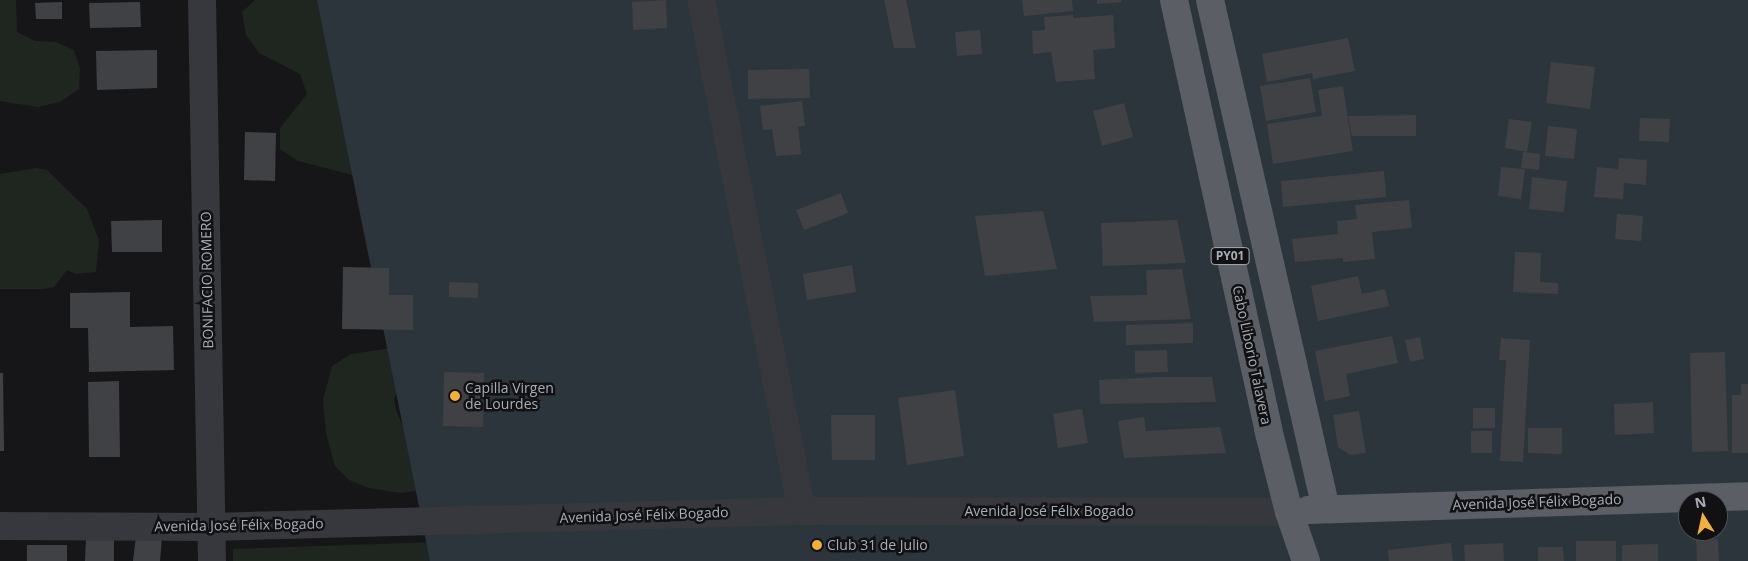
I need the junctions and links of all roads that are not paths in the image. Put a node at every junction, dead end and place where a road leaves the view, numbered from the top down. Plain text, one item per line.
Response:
1 (202, 0) edge
2 (701, 0) edge
3 (1174, 0) edge
4 (1210, 0) edge
5 (1748, 496) edge
6 (1326, 509) junction
7 (802, 511) junction
8 (1289, 512) junction
9 (0, 526) edge
10 (211, 527) junction
11 (1306, 560) edge
12 (212, 561) edge

1 - 10 street, BONIFACIO ROMERO
2 - 7 street
3 - 8 highway, Cabo Liborio Talavera / PY01
4 - 6 highway, PY01
5 - 6 highway, Avenida José Félix Bogado
6 - 8 highway, Avenida José Félix Bogado
6 - 11 highway, PY01
7 - 8 street, Avenida José Félix Bogado
7 - 10 street, Avenida José Félix Bogado
8 - 11 highway, Cabo Liborio Talavera / PY01
9 - 10 street, Avenida José Félix Bogado
10 - 12 street, BONIFACIO ROMERO

